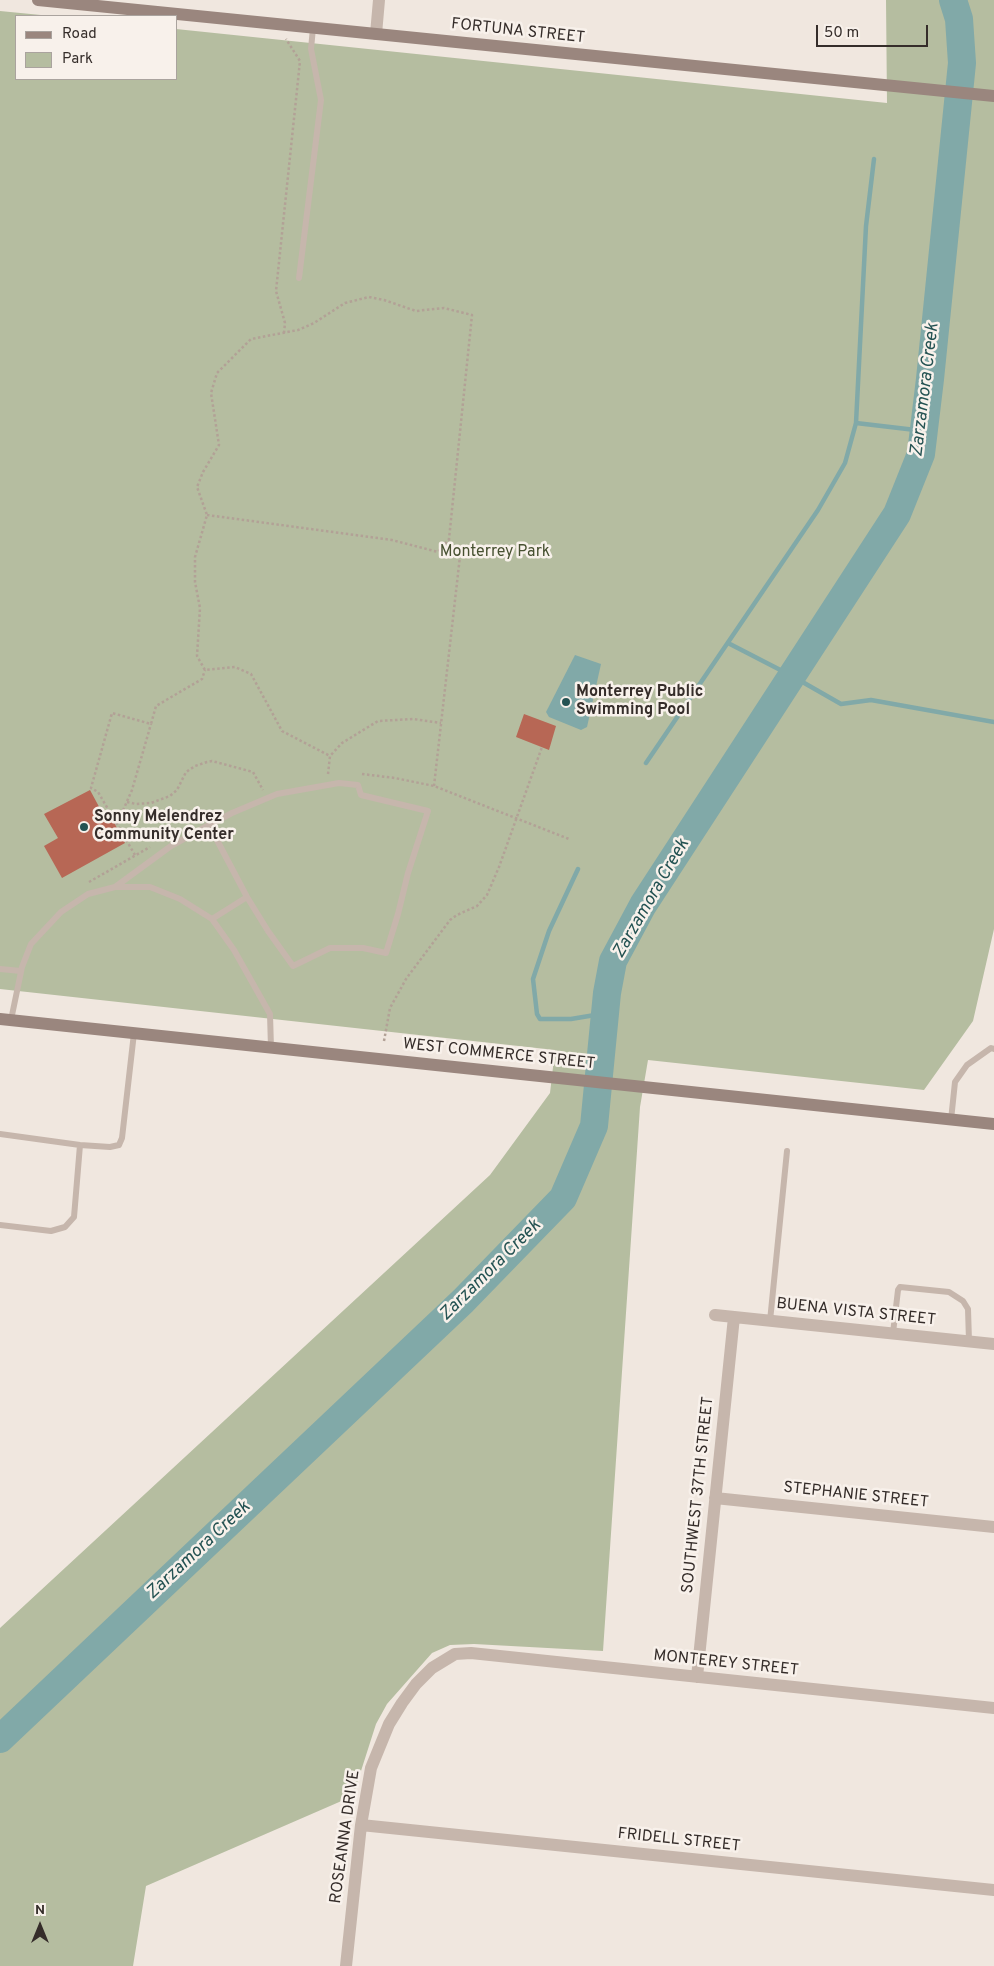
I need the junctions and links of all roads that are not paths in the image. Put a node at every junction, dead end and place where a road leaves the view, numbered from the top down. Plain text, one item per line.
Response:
1 (38, 0) edge
2 (379, 0) edge
3 (313, 28) junction
4 (376, 34) junction
5 (994, 96) edge
6 (299, 278) dead end
7 (209, 825) junction
8 (115, 887) junction
9 (247, 897) junction
10 (212, 919) junction
11 (0, 969) edge
12 (21, 972) junction
13 (5, 1020) edge
14 (134, 1033) junction
15 (271, 1048) junction
16 (994, 1049) edge
17 (951, 1120) junction
18 (994, 1124) edge
19 (0, 1134) edge
20 (80, 1145) junction
21 (786, 1151) dead end
22 (0, 1225) edge
23 (715, 1315) dead end
24 (734, 1317) junction
25 (770, 1321) junction
26 (892, 1334) junction
27 (969, 1341) junction
28 (994, 1344) edge
29 (715, 1498) junction
30 (994, 1527) edge
31 (455, 1654) joint
32 (697, 1677) junction
33 (994, 1708) edge
34 (361, 1825) junction
35 (994, 1890) edge
36 (346, 1966) edge

1 - 3 main road, FORTUNA STREET
2 - 4 street
3 - 4 main road, FORTUNA STREET
3 - 6 lane
4 - 5 main road, FORTUNA STREET
7 - 8 lane
7 - 9 lane
7 - 9 lane
8 - 10 lane
8 - 12 lane
9 - 10 lane
10 - 15 lane
11 - 12 lane
12 - 13 lane
13 - 14 main road, WEST COMMERCE STREET
14 - 15 main road, WEST COMMERCE STREET
14 - 20 lane
15 - 17 main road, WEST COMMERCE STREET
16 - 17 lane
17 - 18 main road, WEST COMMERCE STREET
19 - 20 lane
20 - 22 lane
21 - 25 lane
23 - 24 street, BUENA VISTA STREET
24 - 25 street, BUENA VISTA STREET
24 - 29 street, SOUTHWEST 37TH STREET
25 - 26 street, BUENA VISTA STREET
26 - 27 street, BUENA VISTA STREET
26 - 27 lane
27 - 28 street, BUENA VISTA STREET
29 - 30 street, STEPHANIE STREET
29 - 32 street, SOUTHWEST 37TH STREET
31 - 32 street, MONTEREY STREET
31 - 34 street, ROSEANNA DRIVE
32 - 33 street, MONTEREY STREET
34 - 35 street, FRIDELL STREET
34 - 36 street, ROSEANNA DRIVE

